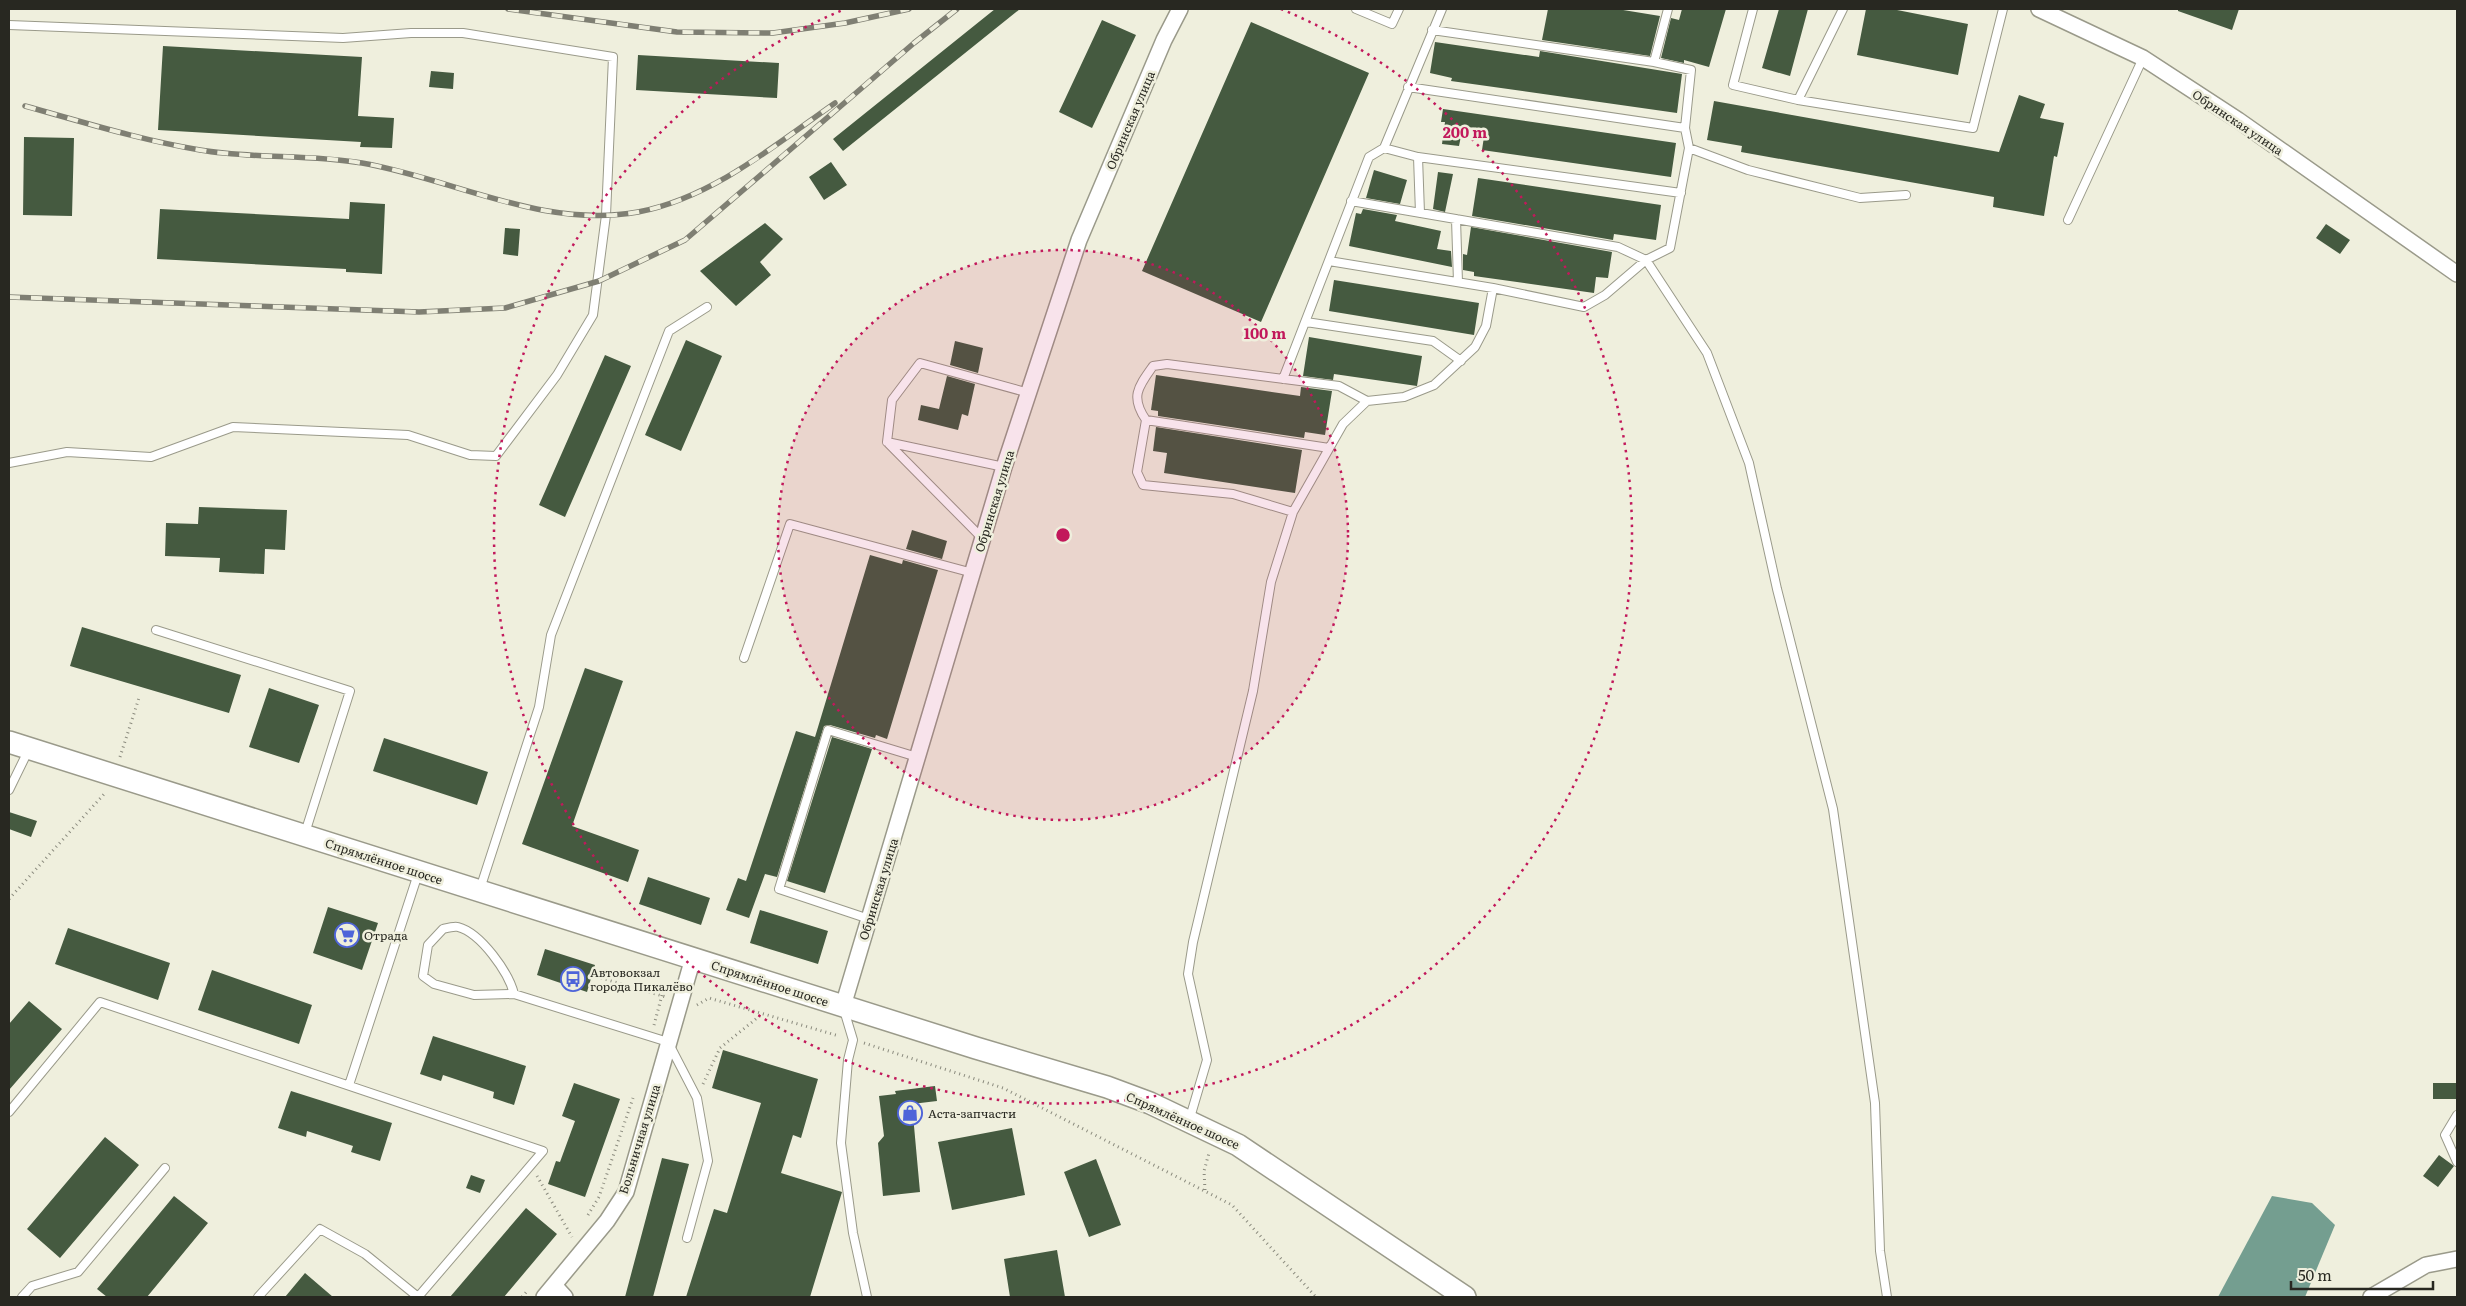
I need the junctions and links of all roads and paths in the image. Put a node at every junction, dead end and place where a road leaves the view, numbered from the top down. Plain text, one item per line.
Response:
1 (1180, 9) edge
2 (1356, 9) edge
3 (1399, 9) edge
4 (1442, 9) edge
5 (1668, 9) edge
6 (1753, 9) edge
7 (1843, 9) edge
8 (2003, 9) edge
9 (2039, 9) edge
10 (9, 25) edge
11 (1432, 30) junction
12 (2143, 58) junction
13 (1654, 62) junction
14 (1408, 87) junction
15 (1798, 100) junction
16 (1685, 128) junction
17 (1384, 148) junction
18 (1689, 148) junction
19 (1418, 157) junction
20 (1681, 193) junction
21 (1906, 196) dead end
22 (1352, 201) junction
23 (1420, 213) junction
24 (1456, 219) junction
25 (2068, 220) dead end
26 (1646, 260) junction
27 (1329, 261) junction
28 (2457, 274) edge
29 (1458, 282) junction
30 (1493, 288) junction
31 (707, 306) dead end
32 (1306, 322) junction
33 (1460, 361) junction
34 (1283, 379) junction
35 (1028, 393) junction
36 (1368, 401) junction
37 (1146, 420) junction
38 (887, 442) junction
39 (1329, 448) junction
40 (9, 463) edge
41 (1004, 467) junction
42 (1294, 512) junction
43 (983, 539) junction
44 (972, 573) junction
45 (156, 630) dead end
46 (744, 658) dead end
47 (139, 698) dead end
48 (9, 742) edge
49 (29, 748) junction
50 (917, 757) junction
51 (114, 775) junction
52 (9, 790) edge
53 (304, 835) junction
54 (419, 872) junction
55 (480, 891) junction
56 (9, 898) edge
57 (869, 919) junction
58 (693, 958) junction
59 (601, 978) dead end
60 (514, 994) junction
61 (662, 996) junction
62 (680, 1000) junction
63 (843, 1006) junction
64 (762, 1013) junction
65 (651, 1037) junction
66 (853, 1040) junction
67 (668, 1042) junction
68 (349, 1085) junction
69 (636, 1092) dead end
70 (697, 1098) junction
71 (9, 1112) edge
72 (2457, 1115) edge
73 (1189, 1121) junction
74 (1214, 1133) junction
75 (2457, 1162) edge
76 (531, 1166) junction
77 (165, 1168) dead end
78 (1204, 1190) junction
79 (587, 1217) dead end
80 (577, 1230) dead end
81 (572, 1237) junction
82 (687, 1238) dead end
83 (565, 1244) dead end
84 (2457, 1259) edge
85 (534, 1282) dead end
86 (554, 1285) junction
87 (22, 1297) edge
88 (258, 1297) edge
89 (418, 1297) edge
90 (522, 1297) edge
91 (544, 1297) edge
92 (565, 1297) edge
93 (867, 1297) edge
94 (1316, 1297) edge
95 (1465, 1297) edge
96 (1887, 1297) edge
97 (2371, 1297) edge

1 - 35 street, Обринская улица
2 - 3 lane
4 - 11 lane
5 - 13 lane
6 - 15 lane
7 - 15 lane
8 - 15 lane
9 - 12 street, Обринская улица
10 - 40 lane
11 - 13 lane
11 - 14 lane
12 - 25 lane
12 - 28 street, Обринская улица
13 - 16 lane
14 - 16 lane
14 - 17 lane
16 - 18 lane
17 - 19 lane
17 - 22 lane
18 - 20 lane
18 - 21 lane
19 - 20 lane
19 - 23 lane
20 - 26 lane
22 - 23 lane
22 - 27 lane
23 - 24 lane
24 - 26 lane
24 - 29 lane
26 - 30 lane
26 - 96 lane
27 - 29 lane
27 - 32 lane
29 - 30 lane
30 - 33 lane
31 - 55 lane
32 - 33 lane
32 - 34 lane
33 - 36 lane
34 - 36 lane
34 - 37 lane
35 - 38 lane
35 - 41 street, Обринская улица
36 - 39 lane
37 - 39 lane
37 - 42 lane
38 - 41 lane
38 - 43 lane
39 - 42 lane
41 - 43 street, Обринская улица
42 - 73 lane
43 - 44 street, Обринская улица
44 - 46 lane
44 - 50 street, Обринская улица
45 - 53 lane
47 - 51 path
48 - 49 main road, Спрямлённое шоссе
49 - 51 main road, Спрямлённое шоссе
49 - 52 lane
50 - 57 street, Обринская улица
50 - 57 lane
51 - 53 main road, Спрямлённое шоссе
51 - 56 path
53 - 54 main road, Спрямлённое шоссе
54 - 55 main road, Спрямлённое шоссе
54 - 68 lane
55 - 58 main road, Спрямлённое шоссе
57 - 63 street, Обринская улица
58 - 62 street, Больничная улица
58 - 63 main road, Спрямлённое шоссе
59 - 61 path
60 - 60 lane
60 - 65 lane
61 - 62 path
61 - 65 path
62 - 64 path
62 - 67 street, Больничная улица
63 - 66 lane
63 - 73 main road, Спрямлённое шоссе
64 - 66 path
64 - 70 path
65 - 67 lane
66 - 78 path
66 - 93 lane
67 - 70 lane
67 - 86 street, Больничная улица
68 - 71 lane
68 - 76 lane
69 - 79 path
70 - 82 lane
72 - 75 lane
73 - 74 main road, Спрямлённое шоссе
74 - 78 path
74 - 95 main road, Спрямлённое шоссе
76 - 81 path
76 - 89 lane
77 - 87 lane
78 - 94 path
80 - 81 path
81 - 83 path
84 - 97 street
85 - 90 path
86 - 91 street, Больничная улица
86 - 92 street
88 - 89 lane

